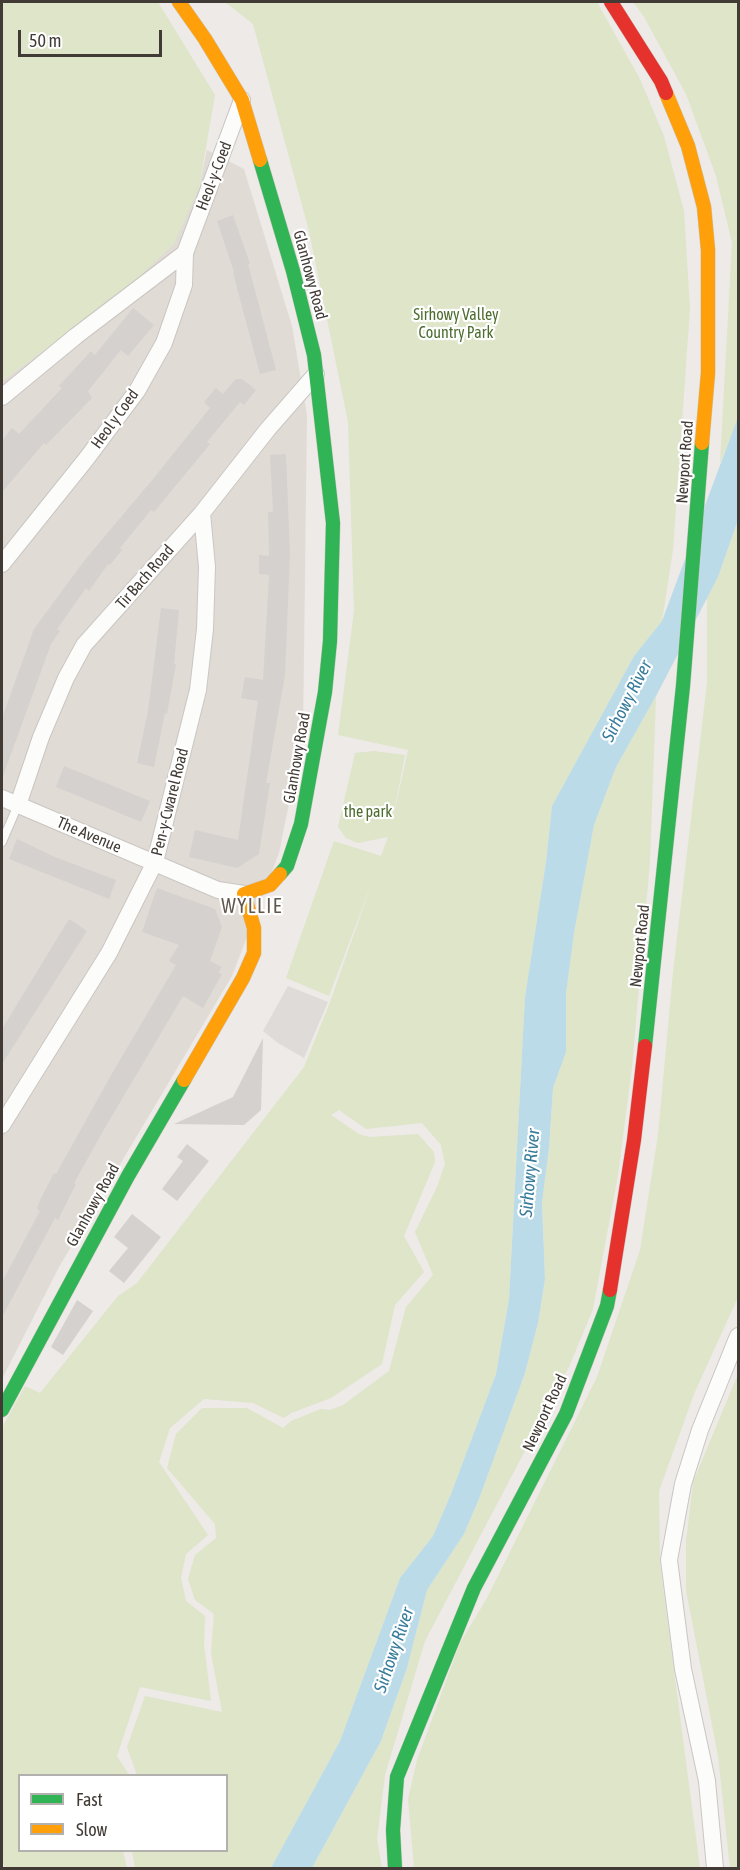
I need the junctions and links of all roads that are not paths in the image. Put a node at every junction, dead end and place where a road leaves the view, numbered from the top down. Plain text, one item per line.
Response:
1 (179, 2) edge
2 (611, 2) edge
3 (242, 100) junction
4 (185, 253) junction
5 (316, 374) junction
6 (2, 397) edge
7 (202, 513) junction
8 (2, 564) edge
9 (2, 798) edge
10 (18, 805) junction
11 (2, 842) edge
12 (154, 862) junction
13 (244, 894) junction
14 (2, 1125) edge
15 (738, 1336) edge
16 (2, 1410) edge
17 (395, 1869) edge
18 (715, 1869) edge

1 - 3 main road, Glanhowy Road
2 - 17 main road, Newport Road
3 - 4 street, Heol-y-Coed
3 - 5 main road, Glanhowy Road
4 - 6 street
4 - 8 street, Heol y Coed
5 - 7 street, Tir Bach Road
5 - 13 main road, Glanhowy Road
7 - 10 street, Tir Bach Road
7 - 12 street, Pen-y-Cwarel Road
9 - 10 street, The Avenue
10 - 11 lane
10 - 12 street, The Avenue
12 - 13 street, The Avenue
12 - 14 street, Pen-y-Cwarel Road
13 - 16 main road, Glanhowy Road
15 - 18 street

